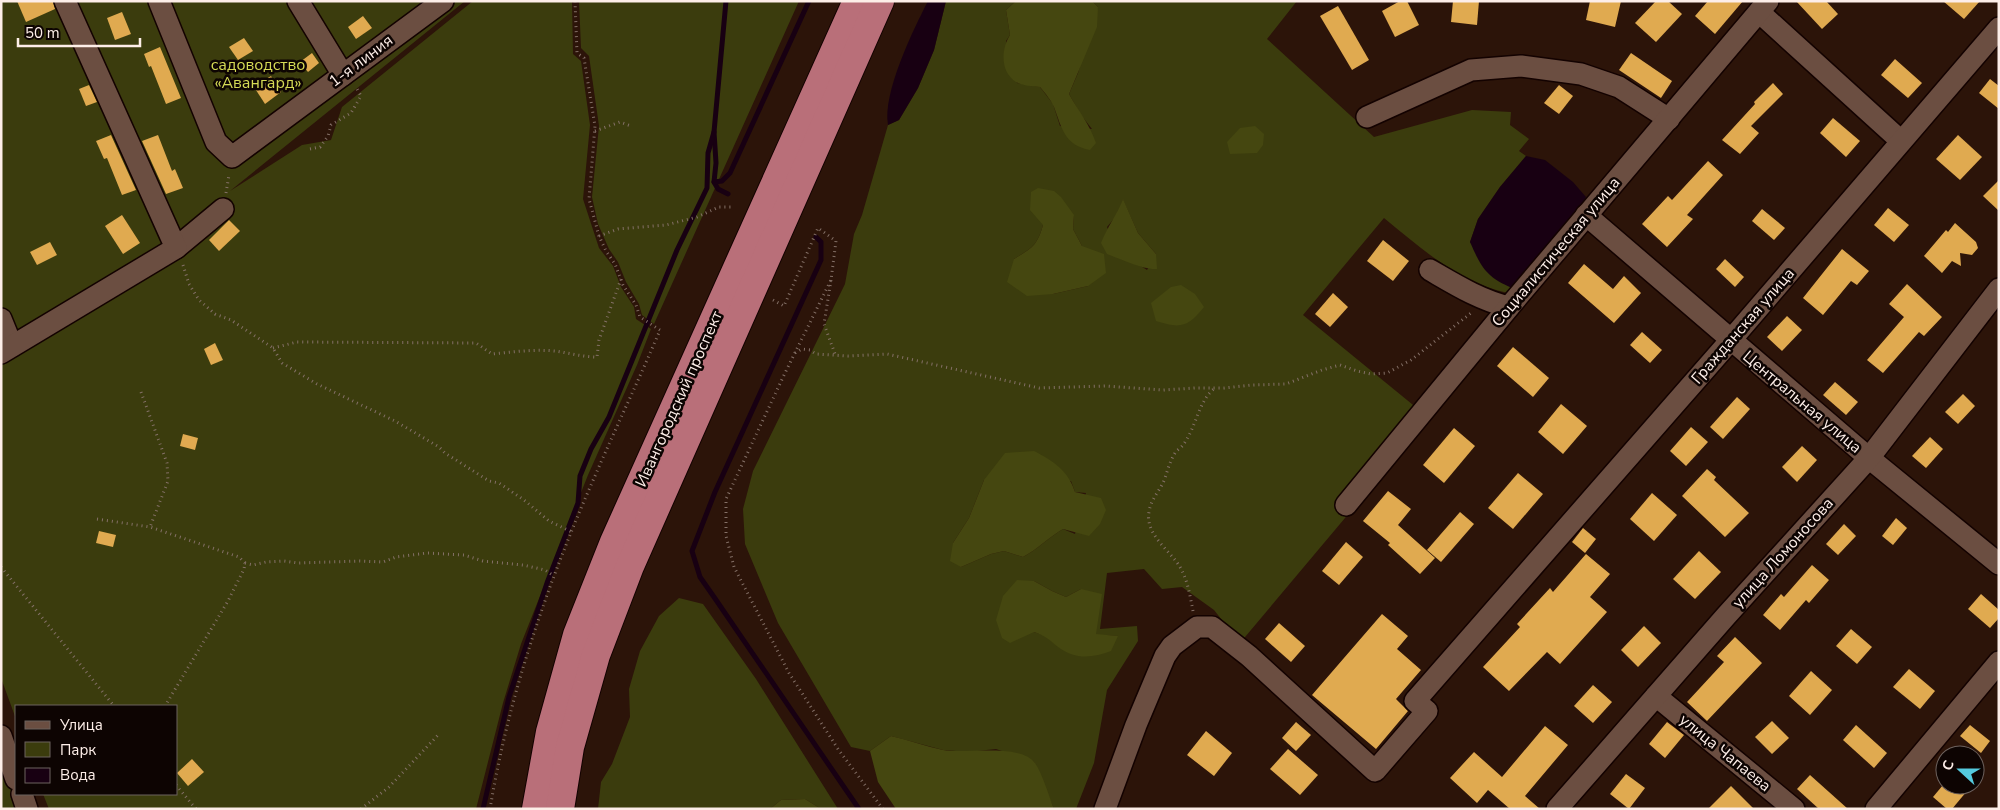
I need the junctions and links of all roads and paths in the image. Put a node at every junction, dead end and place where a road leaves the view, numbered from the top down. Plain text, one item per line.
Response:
1 (65, 1) edge
2 (160, 1) edge
3 (298, 1) edge
4 (443, 1) edge
5 (576, 1) edge
6 (857, 1) edge
7 (880, 1) edge
8 (1763, 7) edge
9 (1999, 28) edge
10 (346, 73) junction
11 (1367, 117) dead end
12 (1669, 119) junction
13 (631, 126) dead end
14 (595, 131) junction
15 (1902, 141) junction
16 (310, 149) dead end
17 (232, 157) junction
18 (733, 206) dead end
19 (223, 209) joint
20 (1586, 215) junction
21 (599, 236) junction
22 (176, 248) junction
23 (1430, 270) dead end
24 (621, 279) junction
25 (831, 280) junction
26 (1999, 289) edge
27 (773, 300) dead end
28 (1499, 305) junction
29 (1, 319) edge
30 (1730, 341) junction
31 (272, 348) junction
32 (7, 350) edge
33 (794, 354) junction
34 (835, 354) junction
35 (1214, 388) junction
36 (140, 392) dead end
37 (1868, 458) junction
38 (1346, 505) dead end
39 (97, 519) dead end
40 (150, 527) junction
41 (571, 531) junction
42 (245, 563) junction
43 (1999, 564) edge
44 (1, 567) edge
45 (552, 574) junction
46 (1197, 627) junction
47 (1999, 662) edge
48 (1656, 696) junction
49 (113, 705) edge
50 (166, 705) edge
51 (440, 734) dead end
52 (1, 736) edge
53 (15, 776) edge
54 (178, 787) edge
55 (22, 795) edge
56 (27, 809) edge
57 (196, 809) edge
58 (361, 809) edge
59 (490, 809) edge
60 (536, 809) edge
61 (560, 809) edge
62 (883, 809) edge
63 (1105, 809) edge
64 (1557, 809) edge
65 (1794, 809) edge
66 (1876, 809) edge

1 - 22 street
2 - 17 street
3 - 10 street
4 - 10 street, 1-я линия
5 - 14 path
6 - 60 highway, Ивангородский проспект
7 - 61 highway, Ивангородский проспект
8 - 12 street, Социалистическая улица
8 - 15 street
9 - 15 street, Гражданская улица
10 - 16 path
10 - 17 street, 1-я линия
11 - 12 street
12 - 20 street, Социалистическая улица
13 - 14 path
14 - 21 path
15 - 30 street, Гражданская улица
17 - 19 path
18 - 21 path
19 - 22 street
20 - 28 street, Социалистическая улица
20 - 30 street, Центральная улица
21 - 24 path
22 - 31 path
22 - 32 street
23 - 28 street
24 - 31 path
24 - 41 path
25 - 27 path
25 - 33 path
25 - 34 path
26 - 37 street, улица Ломоносова
28 - 35 path
28 - 38 street, Социалистическая улица
29 - 32 street
30 - 37 street, Центральная улица
30 - 46 street, Гражданская улица
31 - 41 path
33 - 34 path
33 - 62 path
34 - 35 path
35 - 46 path
36 - 40 path
37 - 43 street, Центральная улица
37 - 48 street, улица Ломоносова
39 - 40 path
40 - 42 path
41 - 45 path
42 - 45 path
42 - 50 path
44 - 49 path
45 - 59 path
46 - 63 street
47 - 66 street
48 - 64 street, улица Ломоносова
48 - 65 street, улица Чапаева
51 - 58 path
52 - 53 street
54 - 57 path
55 - 56 street

